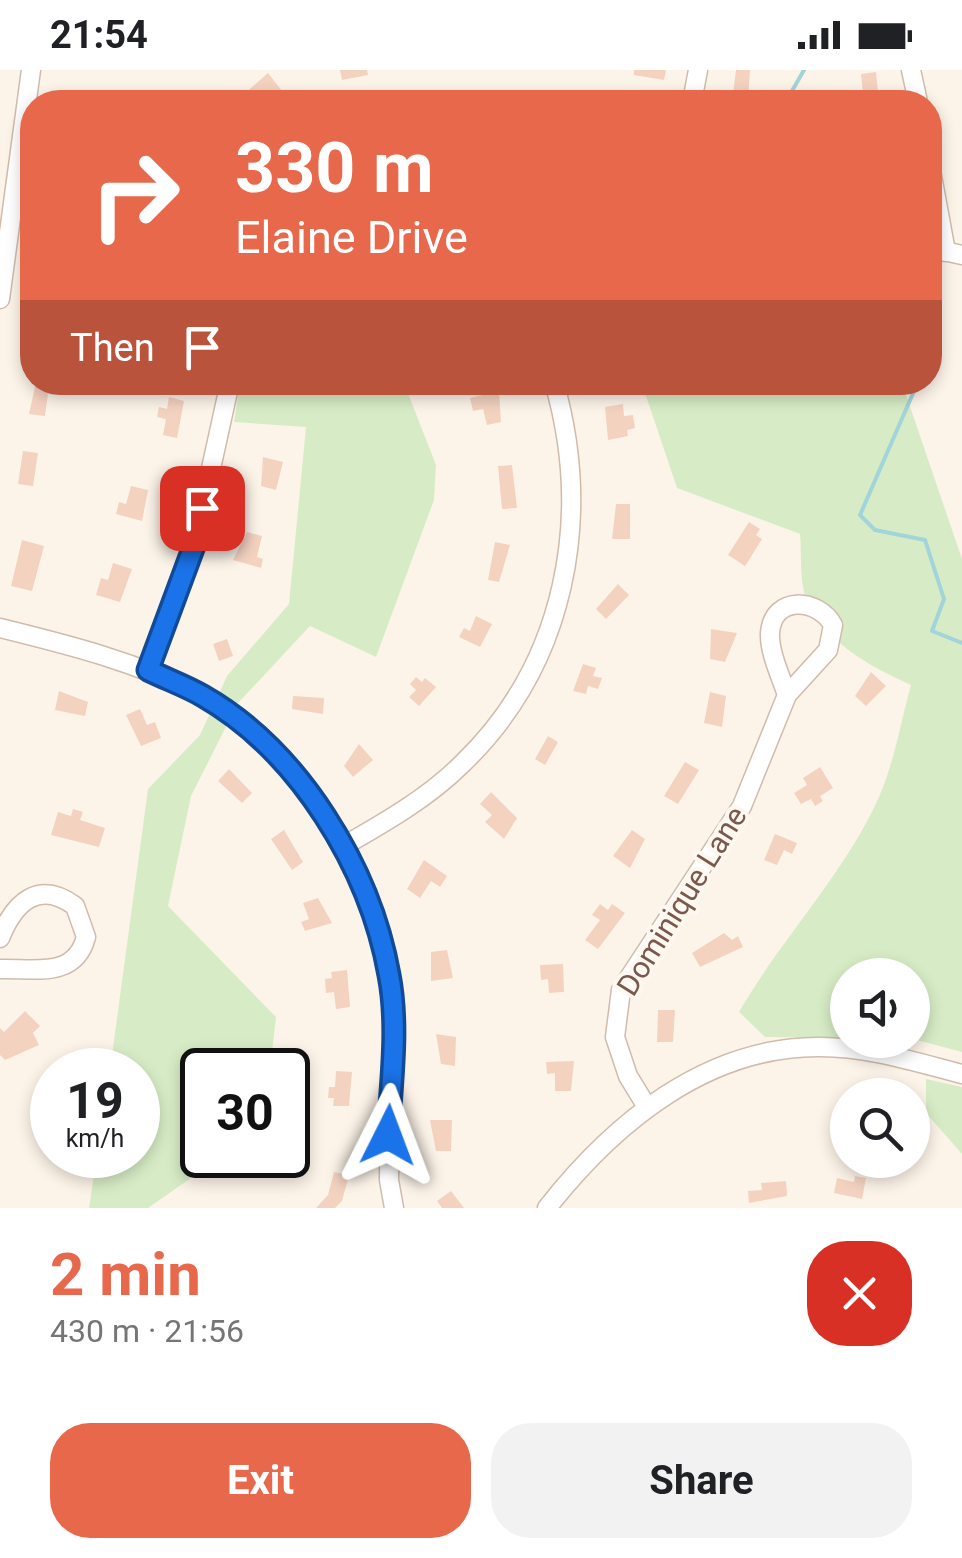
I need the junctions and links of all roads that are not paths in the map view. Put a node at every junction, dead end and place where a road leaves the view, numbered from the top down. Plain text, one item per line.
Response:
1 (20, 151) edge
2 (0, 299) edge
3 (227, 395) edge
4 (557, 395) edge
5 (0, 628) edge
6 (148, 670) junction
7 (787, 695) junction
8 (342, 846) junction
9 (0, 938) edge
10 (0, 969) edge
11 (962, 1074) edge
12 (647, 1107) junction
13 (394, 1208) edge
14 (547, 1208) edge

1 - 2 street
3 - 6 street
4 - 8 street
5 - 6 street
6 - 8 street
7 - 7 street, Dominique Lane
7 - 12 street, Dominique Lane
8 - 13 street
9 - 10 street
11 - 12 street
12 - 14 street

